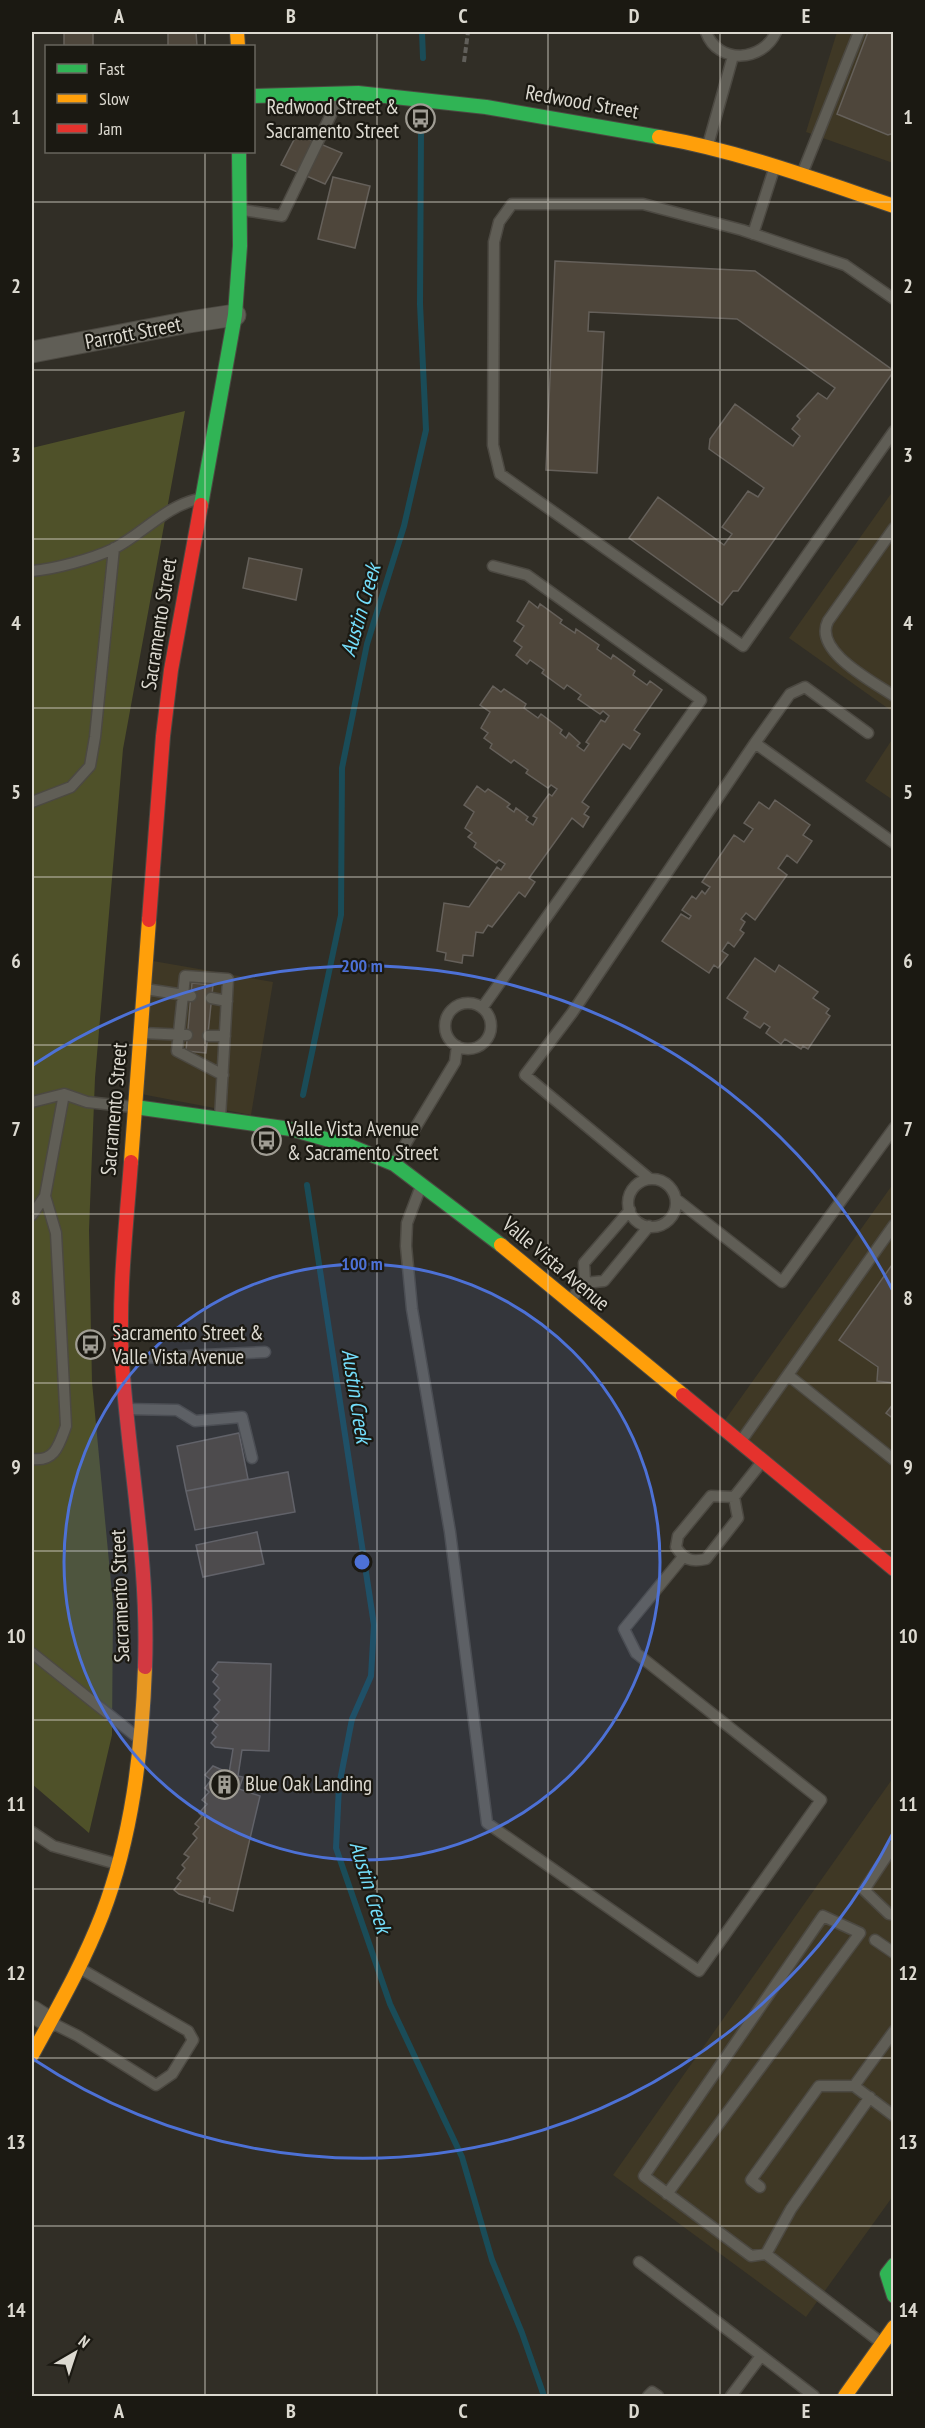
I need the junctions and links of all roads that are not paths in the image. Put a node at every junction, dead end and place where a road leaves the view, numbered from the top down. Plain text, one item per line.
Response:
1 (706, 32) edge
2 (776, 32) edge
3 (859, 32) edge
4 (734, 56) junction
5 (342, 93) junction
6 (255, 96) edge
7 (708, 148) junction
8 (239, 153) edge
9 (776, 166) junction
10 (801, 175) junction
11 (894, 206) edge
12 (239, 210) junction
13 (753, 234) junction
14 (894, 299) edge
15 (235, 315) junction
16 (32, 352) edge
17 (894, 431) edge
18 (201, 498) junction
19 (894, 528) edge
20 (114, 548) junction
21 (493, 566) dead end
22 (32, 572) edge
23 (894, 696) edge
24 (868, 733) dead end
25 (756, 742) junction
26 (32, 802) edge
27 (894, 843) edge
28 (144, 989) junction
29 (187, 995) junction
30 (211, 998) dead end
31 (227, 1001) junction
32 (483, 1008) junction
33 (142, 1033) junction
34 (183, 1034) junction
35 (208, 1036) dead end
36 (225, 1036) junction
37 (457, 1046) junction
38 (223, 1075) junction
39 (64, 1094) junction
40 (32, 1102) edge
41 (135, 1107) junction
42 (220, 1118) junction
43 (894, 1128) edge
44 (394, 1164) junction
45 (650, 1179) junction
46 (423, 1183) junction
47 (45, 1196) junction
48 (676, 1198) junction
49 (630, 1210) junction
50 (32, 1215) edge
51 (894, 1225) edge
52 (649, 1226) junction
53 (585, 1283) junction
54 (569, 1302) junction
55 (265, 1352) dead end
56 (122, 1359) junction
57 (788, 1375) junction
58 (127, 1409) junction
59 (739, 1443) junction
60 (252, 1458) dead end
61 (32, 1459) edge
62 (894, 1460) edge
63 (761, 1462) junction
64 (734, 1497) junction
65 (683, 1557) junction
66 (892, 1563) edge
67 (32, 1653) edge
68 (140, 1740) junction
69 (32, 1832) edge
70 (894, 1845) edge
71 (117, 1864) junction
72 (894, 1915) edge
73 (875, 1940) dead end
74 (894, 1953) edge
75 (79, 1968) junction
76 (40, 2016) edge
77 (894, 2031) edge
78 (32, 2055) edge
79 (854, 2086) junction
80 (870, 2097) junction
81 (894, 2116) edge
82 (760, 2187) dead end
83 (668, 2194) junction
84 (780, 2202) dead end
85 (791, 2209) junction
86 (766, 2254) junction
87 (639, 2262) dead end
88 (894, 2265) edge
89 (894, 2296) edge
90 (894, 2327) edge
91 (882, 2344) junction
92 (761, 2356) junction
93 (648, 2397) edge
94 (658, 2397) edge
95 (731, 2397) edge
96 (814, 2397) edge
97 (845, 2397) edge

1 - 4 lane
2 - 4 lane
3 - 10 lane
4 - 7 lane
5 - 6 main road, Redwood Street
5 - 7 main road, Redwood Street
5 - 12 lane
7 - 9 main road, Redwood Street
8 - 12 main road, Sacramento Street
9 - 10 main road, Redwood Street
9 - 13 lane
10 - 11 main road, Redwood Street
12 - 15 main road, Sacramento Street
13 - 14 lane
13 - 17 lane
15 - 16 street, Parrott Street
15 - 18 main road, Sacramento Street
18 - 20 lane
18 - 28 main road, Sacramento Street
19 - 23 lane
20 - 22 lane
20 - 26 lane
21 - 32 lane
24 - 25 lane
25 - 27 lane
25 - 45 lane
28 - 29 lane
28 - 33 main road, Sacramento Street
29 - 31 lane
29 - 34 lane
30 - 31 lane
31 - 36 lane
32 - 37 lane
32 - 37 lane
33 - 34 lane
33 - 41 main road, Sacramento Street
34 - 38 lane
35 - 36 lane
36 - 38 lane
37 - 44 lane
38 - 42 lane
39 - 40 lane
39 - 41 lane
39 - 47 lane
41 - 42 main road, Valle Vista Avenue
41 - 56 main road, Sacramento Street
42 - 44 main road, Valle Vista Avenue
43 - 48 lane
44 - 46 main road, Valle Vista Avenue
45 - 48 lane
45 - 49 lane
46 - 54 main road, Valle Vista Avenue
46 - 65 lane
47 - 50 lane
47 - 61 lane
48 - 52 lane
49 - 52 lane
49 - 53 lane
51 - 57 lane
52 - 53 lane
53 - 54 lane
54 - 59 main road, Valle Vista Avenue
55 - 56 lane
56 - 58 main road, Sacramento Street
57 - 59 lane
57 - 62 lane
58 - 60 lane
58 - 68 main road, Sacramento Street
59 - 63 main road, Valle Vista Avenue
63 - 64 lane
63 - 66 main road, Valle Vista Avenue
64 - 65 lane
64 - 65 lane
67 - 68 lane
68 - 71 main road, Sacramento Street
69 - 71 lane
70 - 72 lane
71 - 75 main road, Sacramento Street
73 - 74 lane
75 - 76 main road, Sacramento Street
75 - 76 lane
76 - 78 main road, Sacramento Street
77 - 79 lane
79 - 80 lane
79 - 82 lane
80 - 81 lane
80 - 85 lane
83 - 83 lane
83 - 86 lane
84 - 85 lane
85 - 86 lane
86 - 91 lane
87 - 92 lane
88 - 89 main road
90 - 91 main road
91 - 97 main road
92 - 95 lane
92 - 96 lane
93 - 94 lane

